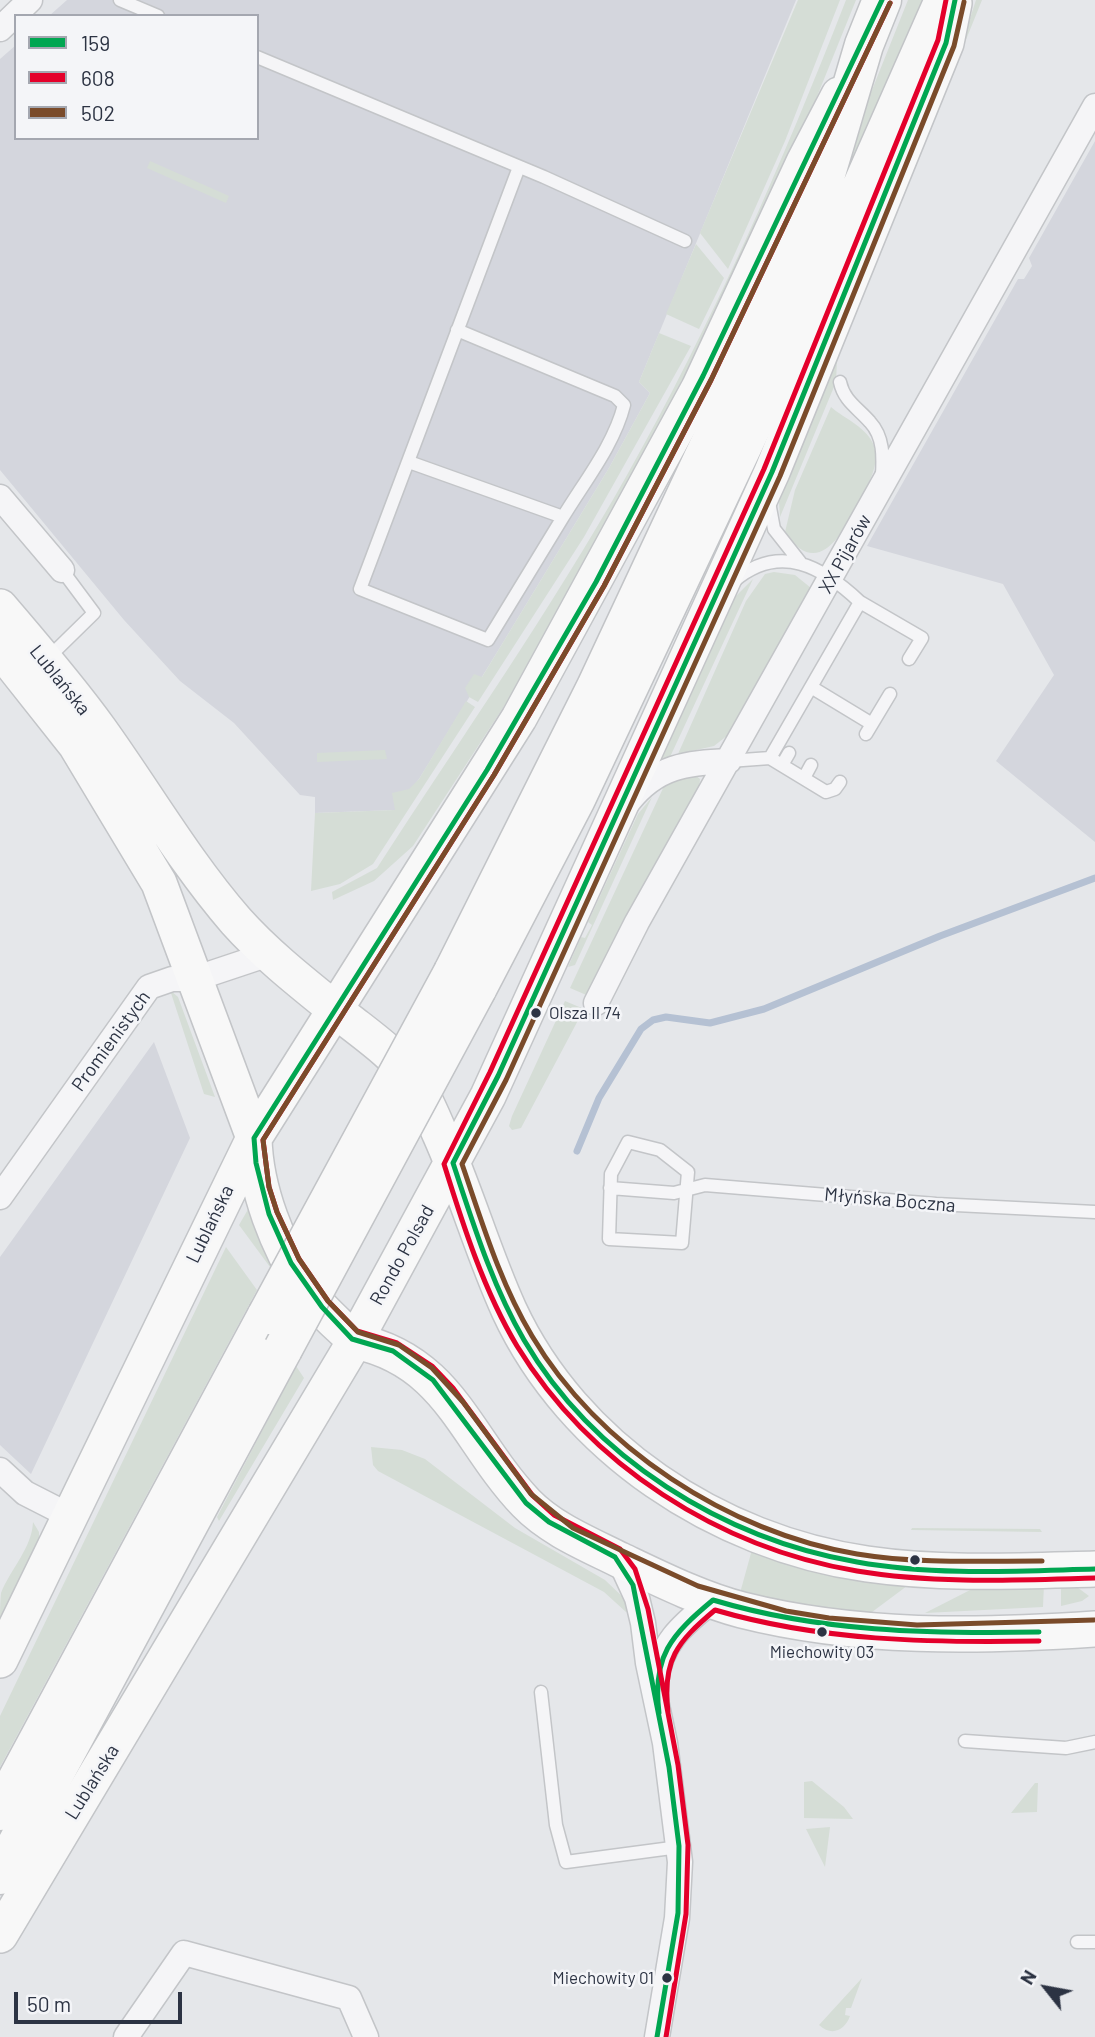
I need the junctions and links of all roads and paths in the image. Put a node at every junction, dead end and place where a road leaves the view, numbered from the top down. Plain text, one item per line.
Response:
1 (30, 0) edge
2 (120, 0) edge
3 (882, 0) edge
4 (944, 0) edge
5 (955, 0) edge
6 (16, 14) edge
7 (153, 14) edge
8 (14, 15) edge
9 (0, 29) edge
10 (864, 46) junction
11 (259, 58) edge
12 (1095, 106) edge
13 (519, 167) junction
14 (685, 241) dead end
15 (457, 330) junction
16 (840, 382) dead end
17 (409, 463) junction
18 (772, 472) junction
19 (882, 487) junction
20 (0, 498) edge
21 (563, 517) junction
22 (800, 562) junction
23 (62, 570) joint
24 (832, 577) junction
25 (860, 602) junction
26 (0, 607) edge
27 (709, 612) junction
28 (0, 649) edge
29 (909, 659) dead end
30 (46, 661) junction
31 (810, 687) junction
32 (890, 694) dead end
33 (789, 753) dead end
34 (770, 758) junction
35 (729, 761) junction
36 (782, 765) junction
37 (811, 765) dead end
38 (804, 778) junction
39 (840, 782) dead end
40 (607, 834) junction
41 (269, 954) junction
42 (194, 979) junction
43 (465, 980) junction
44 (596, 1003) dead end
45 (334, 1009) junction
46 (254, 1138) junction
47 (453, 1163) junction
48 (610, 1188) junction
49 (687, 1189) junction
50 (0, 1197) edge
51 (1095, 1212) edge
52 (355, 1340) junction
53 (0, 1470) edge
54 (70, 1516) junction
55 (619, 1559) junction
56 (1095, 1569) edge
57 (713, 1600) junction
58 (1095, 1629) edge
59 (0, 1660) edge
60 (655, 1688) junction
61 (541, 1692) dead end
62 (965, 1741) dead end
63 (1095, 1742) edge
64 (19, 1796) edge
65 (679, 1847) junction
66 (0, 1875) edge
67 (0, 1935) edge
68 (1077, 1942) dead end
69 (1095, 1942) edge
70 (126, 2037) edge
71 (366, 2037) edge
72 (657, 2037) edge

1 - 6 street
2 - 7 lane
3 - 10 main road
4 - 43 main road
5 - 18 main road, Rondo Polsad
8 - 9 street
10 - 43 main road
10 - 45 main road
11 - 13 lane
12 - 19 street, XX Pijarów
13 - 14 lane
13 - 15 lane
15 - 17 lane
15 - 21 lane
16 - 19 lane
17 - 21 lane
17 - 21 lane
18 - 22 lane
18 - 27 main road, Rondo Polsad
19 - 24 street, XX Pijarów
20 - 23 street
22 - 24 lane
22 - 27 lane
23 - 30 lane
24 - 25 lane
24 - 35 street, XX Pijarów
25 - 29 lane
25 - 31 lane
26 - 30 main road, Lublańska
27 - 40 main road, Rondo Polsad
28 - 42 main road, Lublańska
30 - 41 main road, Lublańska
31 - 32 lane
31 - 34 lane
33 - 36 lane
34 - 35 lane
34 - 36 lane
35 - 40 street
35 - 44 street, XX Pijarów
36 - 38 lane
37 - 38 lane
38 - 39 lane
40 - 47 main road, Rondo Polsad
41 - 42 street, Promienistych
41 - 45 main road, Lublańska
42 - 46 main road, Lublańska
42 - 50 street, Promienistych
43 - 64 main road, bridge
43 - 64 main road, bridge
45 - 46 main road
45 - 47 main road
46 - 52 main road
46 - 54 main road, Lublańska
47 - 52 main road, Rondo Polsad
47 - 56 main road
48 - 49 lane, Młyńska Boczna
48 - 49 lane
48 - 49 lane
49 - 51 lane, Młyńska Boczna
52 - 55 main road
52 - 67 main road, Lublańska
53 - 54 street
54 - 59 main road, Lublańska
55 - 57 main road
55 - 60 street
57 - 58 main road
57 - 60 street
60 - 65 street
61 - 65 lane
62 - 63 lane
64 - 66 main road, Lublańska
65 - 72 street
68 - 69 lane
70 - 71 street

